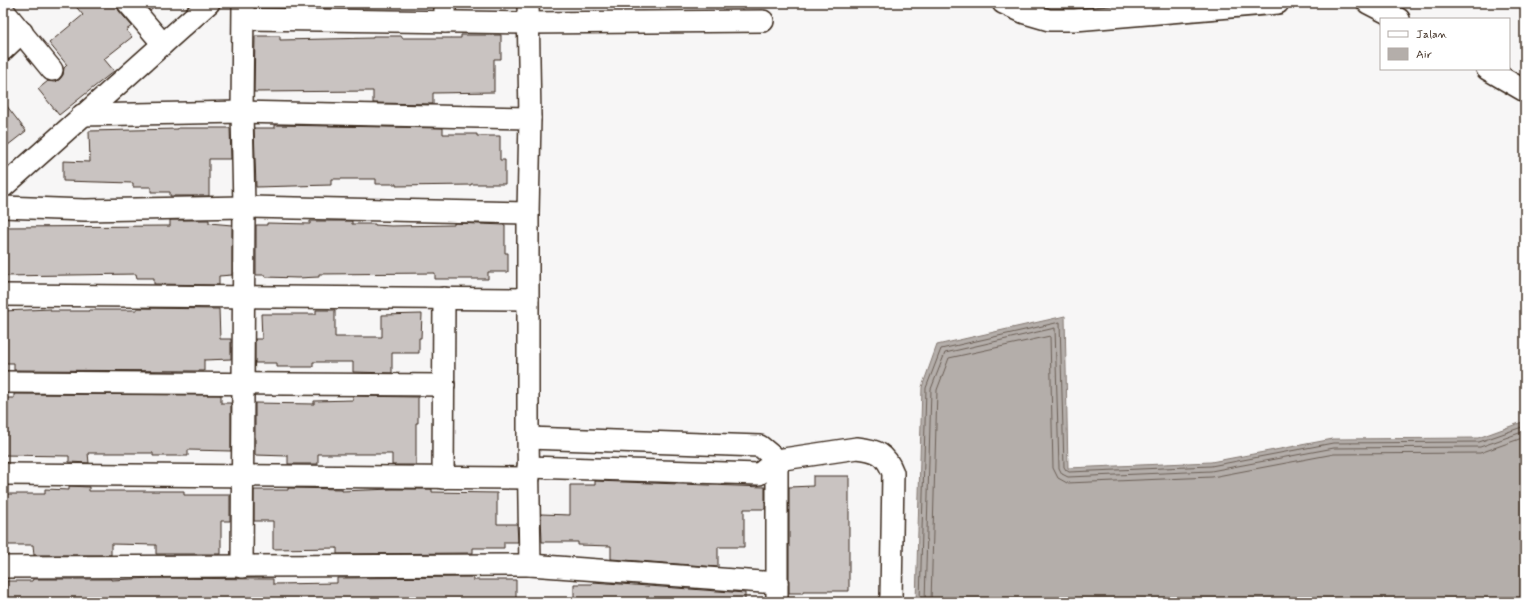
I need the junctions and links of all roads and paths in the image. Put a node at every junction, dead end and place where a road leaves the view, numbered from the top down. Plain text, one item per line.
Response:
1 (128, 3) edge
2 (209, 3) edge
3 (1003, 3) edge
4 (1278, 3) edge
5 (1368, 3) edge
6 (3, 10) edge
7 (244, 11) edge
8 (445, 13) edge
9 (528, 13) edge
10 (1397, 18) edge
11 (763, 20) dead end
12 (22, 32) junction
13 (163, 44) junction
14 (3, 50) edge
15 (52, 70) dead end
16 (1489, 70) edge
17 (1525, 91) edge
18 (242, 112) junction
19 (82, 115) junction
20 (530, 118) junction
21 (3, 187) edge
22 (3, 206) edge
23 (244, 207) junction
24 (528, 212) junction
25 (3, 295) edge
26 (243, 298) junction
27 (444, 298) junction
28 (528, 299) junction
29 (3, 382) edge
30 (242, 385) junction
31 (444, 385) junction
32 (528, 438) junction
33 (776, 460) junction
34 (528, 472) junction
35 (3, 474) edge
36 (242, 475) junction
37 (443, 478) junction
38 (530, 565) junction
39 (3, 566) edge
40 (242, 567) junction
41 (777, 593) edge
42 (889, 602) edge

1 - 13 street
2 - 13 street
3 - 4 street
5 - 10 street
6 - 12 street
7 - 8 street
7 - 18 street
8 - 9 street
9 - 11 street
9 - 20 street
12 - 14 street
12 - 15 street
13 - 19 street
16 - 17 street
18 - 19 street
18 - 20 street
18 - 23 street
19 - 21 street
20 - 24 street
22 - 23 street
23 - 24 street
23 - 26 street
24 - 28 street
25 - 26 street
26 - 27 street
26 - 30 street
27 - 28 street
27 - 31 street
28 - 32 street
29 - 30 street
30 - 31 street
30 - 36 street
31 - 37 street
32 - 33 street
32 - 34 street
33 - 34 street
33 - 41 street
33 - 42 street
34 - 37 street
34 - 38 street
35 - 36 street
36 - 37 street
36 - 40 street
38 - 40 street
38 - 41 street
39 - 40 street

